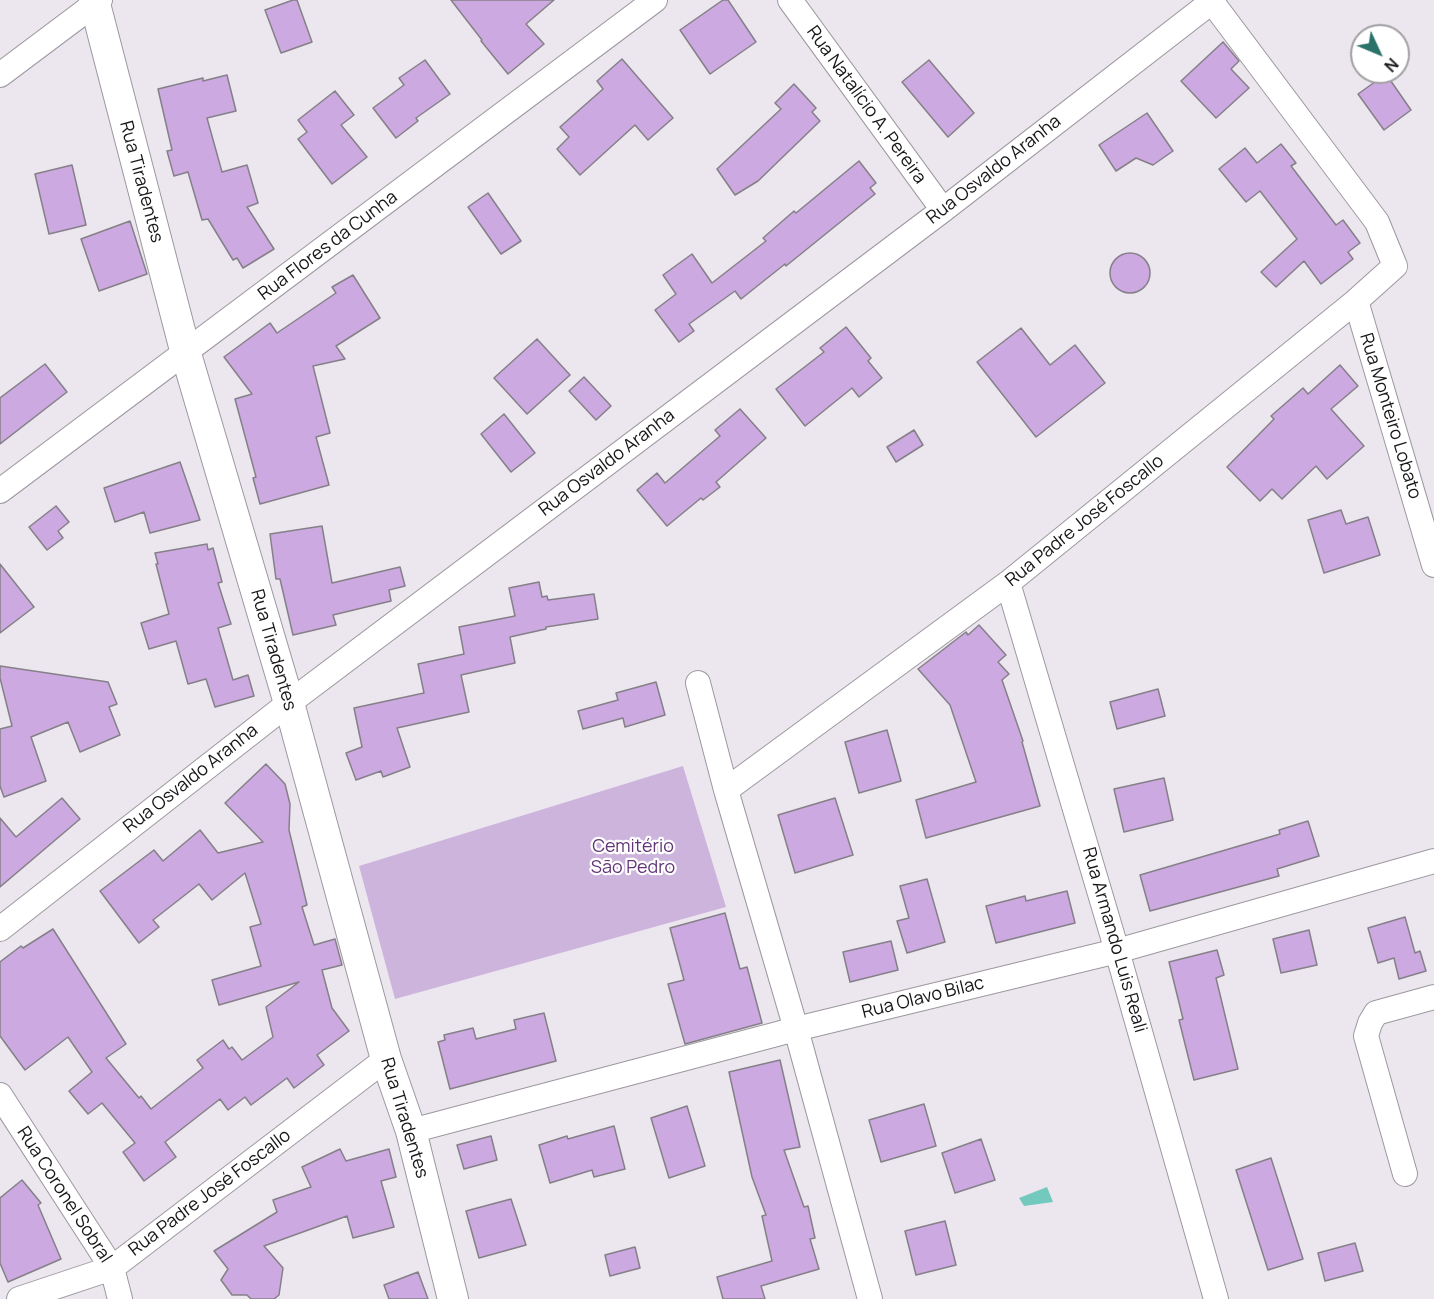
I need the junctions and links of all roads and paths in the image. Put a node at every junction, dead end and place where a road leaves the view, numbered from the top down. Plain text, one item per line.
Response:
1 (655, 0) edge
2 (790, 0) edge
3 (96, 1) edge
4 (1213, 1) edge
5 (0, 75) edge
6 (943, 210) junction
7 (1356, 301) junction
8 (186, 354) junction
9 (0, 491) edge
10 (1434, 565) edge
11 (1008, 583) junction
12 (698, 683) dead end
13 (289, 703) junction
14 (726, 790) junction
15 (1434, 861) edge
16 (0, 929) edge
17 (1117, 951) junction
18 (1434, 997) edge
19 (796, 1029) junction
20 (387, 1059) junction
21 (0, 1095) edge
22 (411, 1131) junction
23 (1405, 1174) dead end
24 (112, 1268) junction
25 (19, 1299) edge
26 (120, 1299) edge
27 (453, 1299) edge
28 (870, 1299) edge
29 (1216, 1299) edge

1 - 8 street, Rua Flores da Cunha
2 - 6 street, Rua Natalício A. Pereira
3 - 5 street
3 - 8 street, Rua Tiradentes
4 - 6 street, Rua Osvaldo Aranha
4 - 7 street, Rua Padre José Foscallo
6 - 13 street, Rua Osvaldo Aranha
7 - 10 street, Rua Monteiro Lobato
7 - 11 street, Rua Padre José Foscallo
8 - 9 street, Rua Flores da Cunha
8 - 13 street, Rua Tiradentes
11 - 14 street, Rua Padre José Foscallo
11 - 17 street, Rua Armando Luis Reali
12 - 14 street
13 - 16 street, Rua Osvaldo Aranha
13 - 20 street, Rua Tiradentes
14 - 19 street
15 - 17 street, Rua Olavo Bilac
17 - 19 street, Rua Olavo Bilac
17 - 29 street, Rua Armando Luis Reali
18 - 23 street
19 - 22 street, Rua Olavo Bilac
19 - 28 street
20 - 22 street, Rua Tiradentes
20 - 24 street, Rua Padre José Foscallo
21 - 24 street, Rua Coronel Sobral
22 - 27 street, Rua Tiradentes
24 - 25 street, Rua Padre José Foscallo
24 - 26 street, Rua Coronel Sobral

